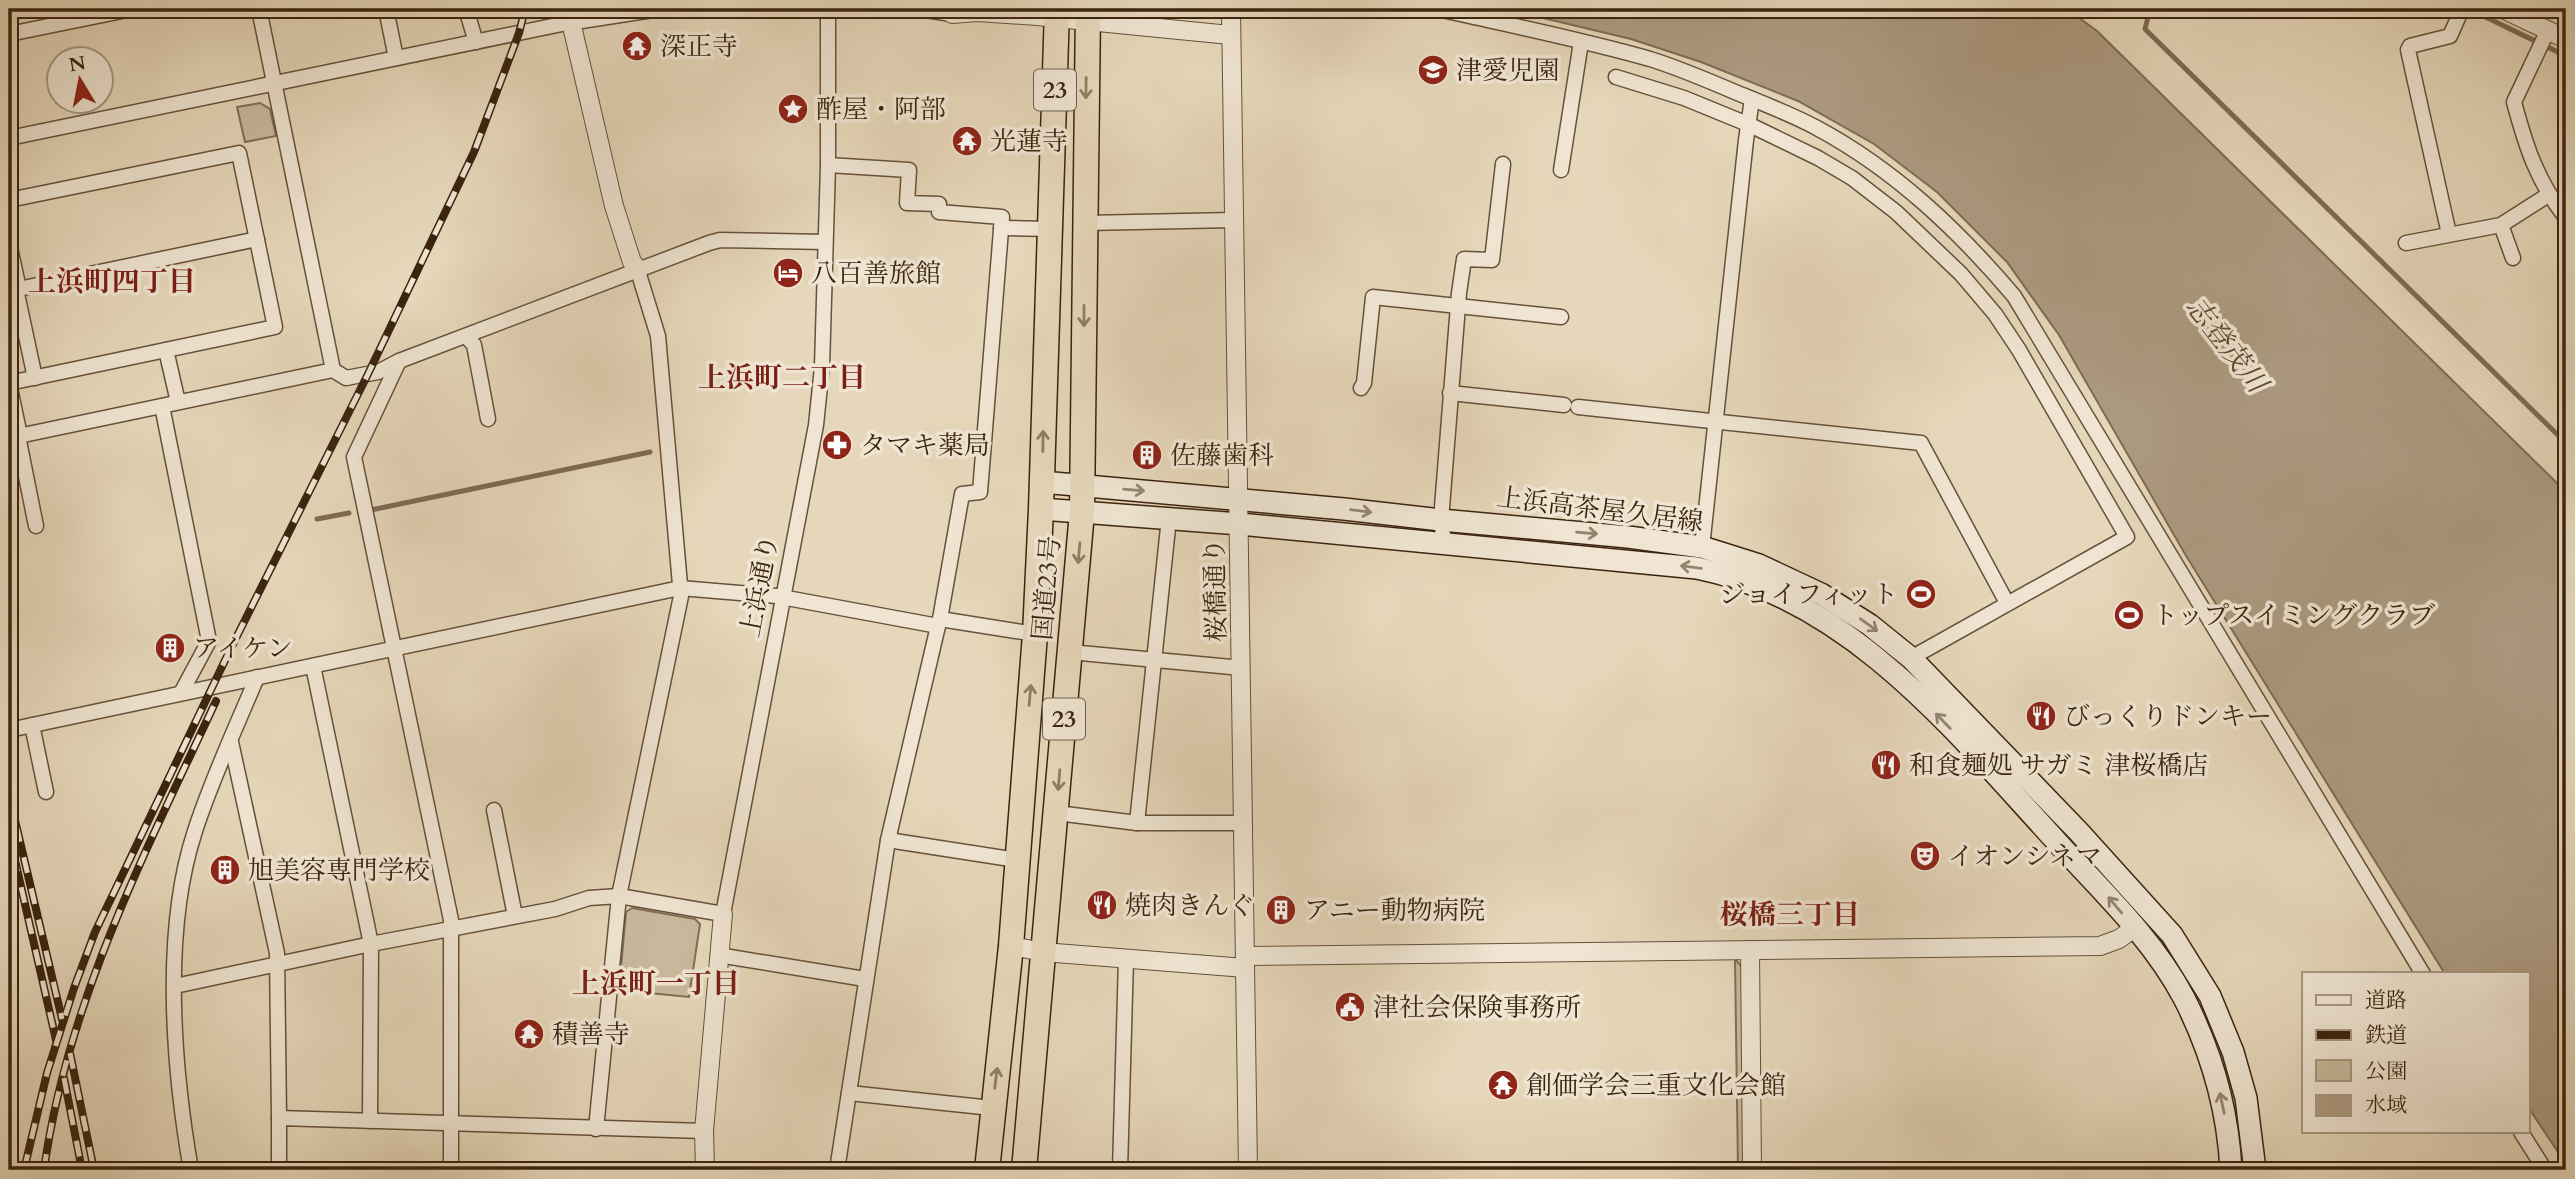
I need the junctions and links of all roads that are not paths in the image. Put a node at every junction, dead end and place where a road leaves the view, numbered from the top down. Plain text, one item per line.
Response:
1 (132, 9) edge
2 (259, 9) edge
3 (386, 9) edge
4 (466, 9) edge
5 (659, 9) edge
6 (828, 9) edge
7 (919, 9) edge
8 (1231, 9) edge
9 (1438, 9) edge
10 (2462, 9) edge
11 (2503, 9) edge
12 (1057, 13) edge
13 (1088, 14) edge
14 (952, 15) joint
15 (570, 16) edge
16 (2549, 30) junction
17 (9, 34) edge
18 (1230, 35) junction
19 (2566, 38) edge
20 (476, 42) junction
21 (1581, 42) junction
22 (396, 58) junction
23 (1616, 76) dead end
24 (275, 84) junction
25 (1752, 99) junction
26 (1750, 125) junction
27 (9, 138) edge
28 (1503, 164) dead end
29 (828, 165) junction
30 (1561, 170) dead end
31 (2548, 195) junction
32 (9, 200) edge
33 (2566, 218) edge
34 (1234, 220) junction
35 (1085, 223) junction
36 (2501, 225) junction
37 (1001, 228) junction
38 (1050, 229) junction
39 (2449, 234) junction
40 (257, 239) junction
41 (825, 242) junction
42 (9, 243) edge
43 (2406, 243) dead end
44 (2513, 258) dead end
45 (637, 268) junction
46 (15, 290) edge
47 (1457, 306) junction
48 (1560, 317) dead end
49 (466, 336) junction
50 (166, 350) junction
51 (399, 361) junction
52 (333, 370) junction
53 (35, 378) junction
54 (9, 383) edge
55 (1361, 388) dead end
56 (1450, 393) junction
57 (178, 402) junction
58 (162, 406) junction
59 (488, 419) dead end
60 (1716, 422) junction
61 (16, 437) edge
62 (1042, 482) junction
63 (1083, 485) junction
64 (1239, 499) junction
65 (1041, 509) junction
66 (1082, 512) junction
67 (1169, 518) junction
68 (1441, 520) junction
69 (1240, 524) junction
70 (36, 526) dead end
71 (1444, 543) junction
72 (1702, 547) junction
73 (680, 588) junction
74 (783, 598) junction
75 (2007, 603) junction
76 (939, 622) junction
77 (1035, 634) junction
78 (393, 649) junction
79 (1070, 652) junction
80 (1911, 658) junction
81 (1156, 661) junction
82 (313, 666) junction
83 (1242, 668) junction
84 (257, 677) junction
85 (181, 693) junction
86 (32, 724) junction
87 (9, 730) edge
88 (231, 742) junction
89 (46, 792) dead end
90 (494, 810) dead end
91 (1057, 813) junction
92 (1137, 823) junction
93 (1244, 823) junction
94 (888, 840) junction
95 (1017, 860) junction
96 (619, 896) junction
97 (723, 914) junction
98 (515, 916) junction
99 (2134, 928) junction
100 (451, 929) junction
101 (371, 944) junction
102 (1011, 946) junction
103 (1750, 950) junction
104 (1043, 952) junction
105 (718, 955) junction
106 (1126, 959) junction
107 (1245, 962) junction
108 (277, 965) junction
109 (2422, 972) edge
110 (865, 979) junction
111 (175, 986) junction
112 (849, 1093) junction
113 (992, 1108) junction
114 (279, 1118) junction
115 (370, 1121) junction
116 (452, 1123) junction
117 (596, 1129) junction
118 (704, 1131) junction
119 (2522, 1134) edge
120 (191, 1170) edge
121 (279, 1170) edge
122 (450, 1170) edge
123 (705, 1170) edge
124 (837, 1170) edge
125 (987, 1170) edge
126 (1024, 1170) edge
127 (1120, 1170) edge
128 (1248, 1170) edge
129 (1752, 1170) edge
130 (2231, 1170) edge
131 (2255, 1170) edge
132 (2545, 1170) edge

1 - 17 street
2 - 24 street
3 - 22 street
4 - 20 street
5 - 15 street
6 - 29 street, 上浜通り
7 - 14 street
8 - 18 street, 桜橋通り
9 - 21 street
10 - 39 street
11 - 16 street
12 - 13 street
12 - 14 street
12 - 38 highway, 国道23号 / 23
13 - 18 street
13 -> 35 highway, 国道23号 / 23
15 - 20 street
15 - 45 street
16 - 19 street
16 - 31 street
18 - 34 street, 桜橋通り
20 - 22 street
21 - 25 street
21 - 30 street
22 - 24 street
23 - 26 street
24 - 27 street
24 - 52 street
25 - 26 street
25 - 109 street
26 - 60 street
26 - 75 street
28 - 47 street
29 - 37 street
29 - 41 street, 上浜通り
31 - 33 street
31 - 36 street
32 - 40 street
34 - 35 street
34 - 64 street, 桜橋通り
35 -> 63 highway, 国道23号 / 23
36 - 39 street
36 - 44 street
37 - 38 street
37 - 76 street
62 -> 38 highway, 国道23号 / 23
39 - 43 street
40 - 46 street
40 - 50 street
41 - 45 street
41 - 74 street, 上浜通り
42 - 46 street
45 - 49 street
45 - 73 street
46 - 53 street
47 - 48 street
47 - 55 street
47 - 56 street
49 - 51 street
49 - 59 street
50 - 53 street
50 - 57 street
51 - 52 street
51 - 78 street
52 - 57 street
53 - 54 street
54 - 61 street
56 - 60 street
56 - 68 street
57 - 58 street
58 - 61 street
58 - 85 street
60 - 72 street
60 - 75 street
61 - 70 street
62 - 63 main road, 上浜高茶屋久居線
62 - 65 highway, 国道23号 / 23
63 -> 64 main road, 上浜高茶屋久居線
63 - 66 highway, 国道23号 / 23
64 -> 68 main road, 上浜高茶屋久居線
64 - 69 street, 桜橋通り
65 - 66 main road, 上浜高茶屋久居線
65 - 77 highway, 国道23号 / 23
66 - 67 main road, 上浜高茶屋久居線
66 -> 79 highway, 国道23号 / 23
67 - 69 main road, 上浜高茶屋久居線
67 - 81 street
68 - 71 street
68 -> 72 main road, 上浜高茶屋久居線
69 - 71 main road, 上浜高茶屋久居線
69 - 83 street, 桜橋通り
99 -> 71 main road, 上浜高茶屋久居線
72 -> 80 main road, 上浜高茶屋久居線
73 - 74 street
73 - 78 street
73 - 96 street
74 - 76 street
74 - 97 street, 上浜通り
75 - 80 street
76 - 77 street
76 - 94 street
95 -> 77 highway, 国道23号 / 23
78 - 82 street
78 - 100 street
79 - 81 street
79 -> 91 highway, 国道23号 / 23
80 - 131 main road, 上浜高茶屋久居線
81 - 83 street
81 - 92 street
82 - 84 street
82 - 101 street
83 - 93 street, 桜橋通り
84 - 85 street
84 - 88 street
85 - 86 street
86 - 87 street
86 - 89 street
88 - 108 street
88 - 111 street
90 - 98 street
91 - 92 street
91 - 104 highway, 国道23号 / 23
92 - 93 street
93 - 107 street, 桜橋通り
94 - 95 street
94 - 110 street
95 - 102 highway, 国道23号 / 23
96 - 97 street
96 - 98 street
96 - 117 street
97 - 105 street, 上浜通り
98 - 100 street
99 - 103 street
130 -> 99 main road, 上浜高茶屋久居線
100 - 101 street
100 - 116 street
101 - 108 street
101 - 115 street
102 - 104 street
113 -> 102 highway, 国道23号 / 23
103 - 107 street
103 - 129 street
104 - 106 street
104 - 126 highway, 国道23号 / 23
105 - 110 street
105 - 118 street, 上浜通り
106 - 107 street
106 - 127 street
107 - 128 street, 桜橋通り
108 - 111 street
108 - 114 street
110 - 112 street
111 - 120 street
112 - 113 street
112 - 124 street
113 - 125 highway, 国道23号 / 23
114 - 115 street
114 - 121 street
115 - 116 street
116 - 117 street
116 - 122 street
117 - 118 street
118 - 123 street, 上浜通り
119 - 132 street

